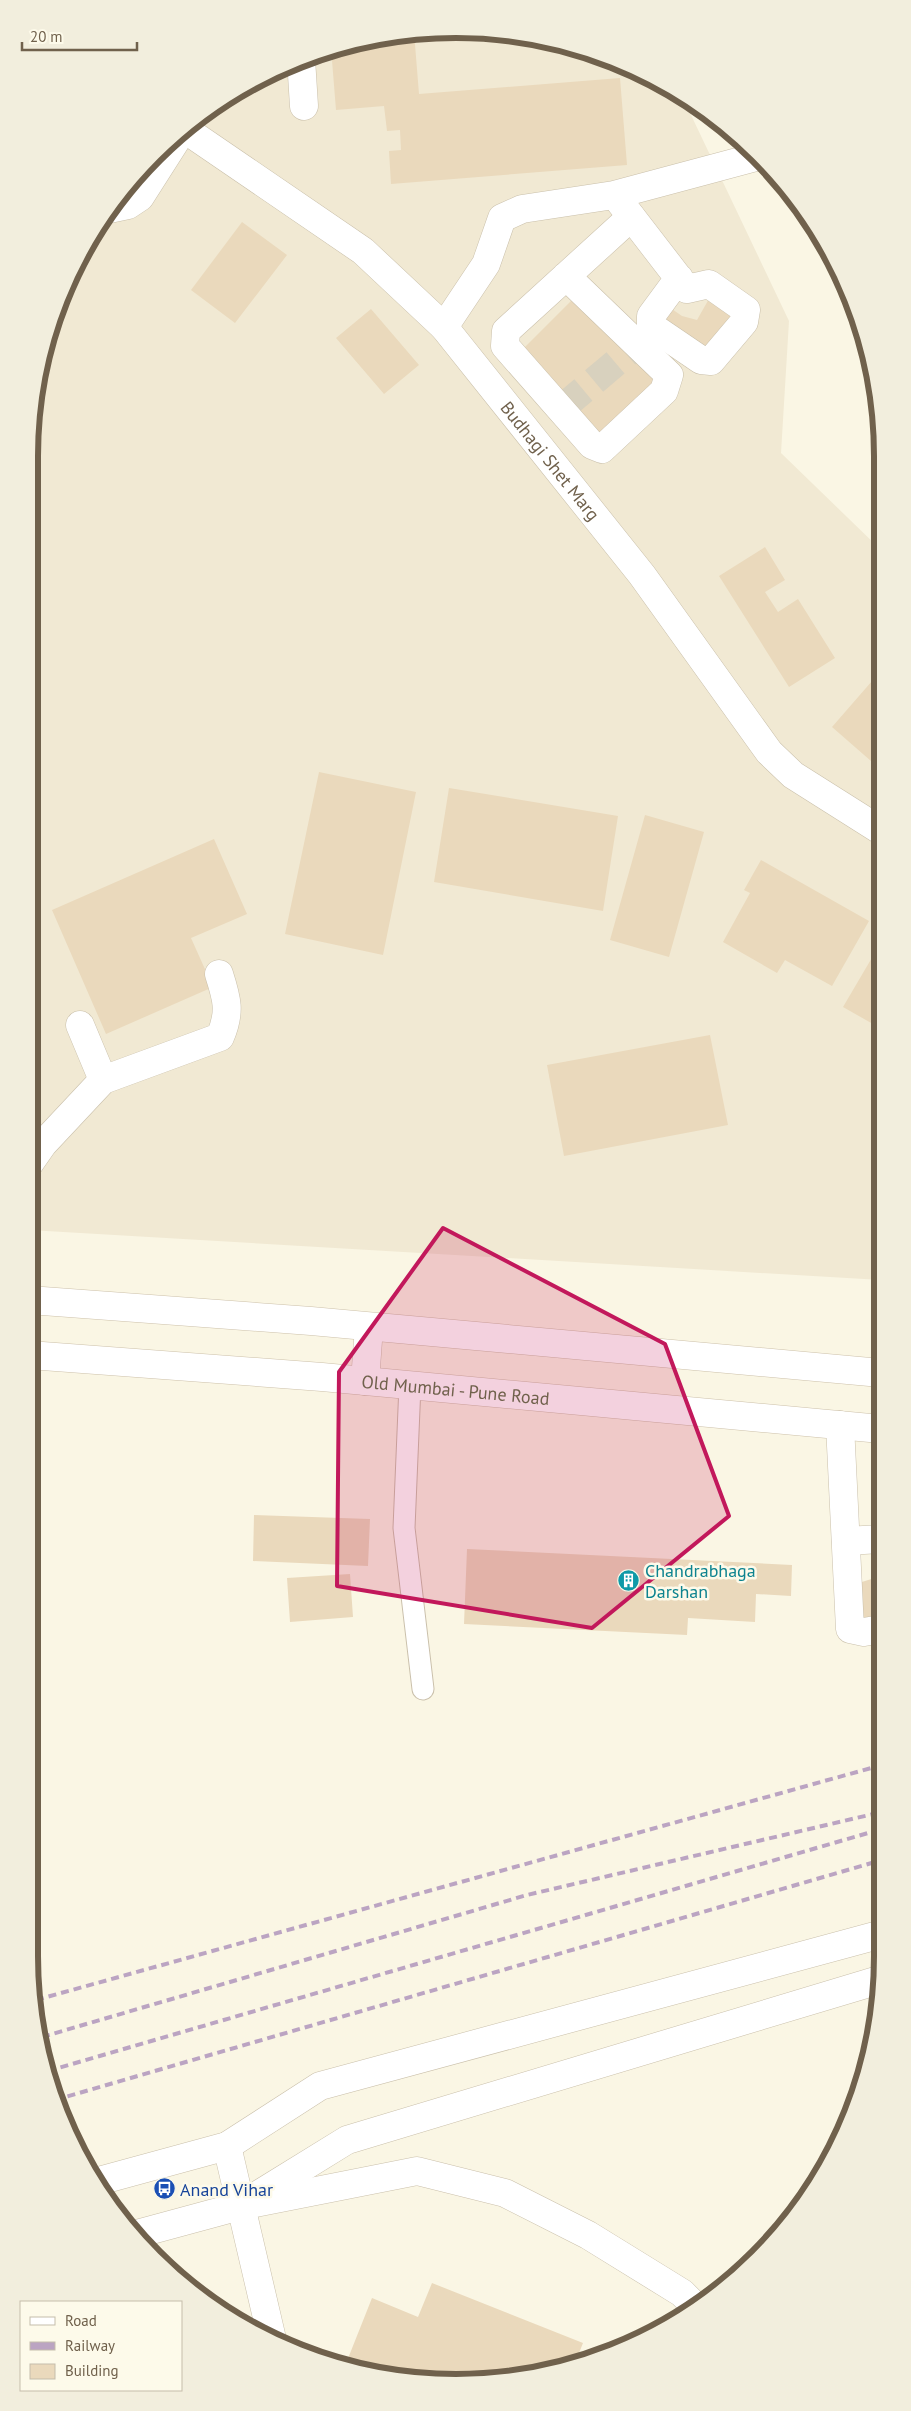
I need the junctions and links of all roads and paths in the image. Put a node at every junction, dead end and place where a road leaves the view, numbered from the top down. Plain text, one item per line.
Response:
1 (302, 67) edge
2 (304, 106) dead end
3 (191, 132) edge
4 (169, 152) edge
5 (750, 159) edge
6 (614, 195) junction
7 (120, 207) edge
8 (631, 217) junction
9 (566, 276) junction
10 (679, 278) dead end
11 (444, 327) junction
12 (874, 826) edge
13 (219, 974) dead end
14 (80, 1025) dead end
15 (104, 1080) junction
16 (38, 1151) edge
17 (38, 1301) edge
18 (368, 1327) junction
19 (38, 1356) edge
20 (874, 1372) edge
21 (365, 1381) junction
22 (410, 1385) junction
23 (840, 1425) junction
24 (874, 1428) edge
25 (874, 1539) edge
26 (846, 1541) junction
27 (874, 1630) edge
28 (423, 1689) dead end
29 (874, 1936) edge
30 (873, 1982) edge
31 (227, 2146) junction
32 (103, 2180) edge
33 (240, 2206) junction
34 (142, 2232) edge
35 (690, 2302) edge
36 (270, 2329) edge

1 - 2 street
3 - 11 street, Budhagi Shet Marg
4 - 7 street
5 - 6 street
6 - 8 street
6 - 11 street
8 - 9 street
8 - 10 street
9 - 9 street
11 - 12 street, Budhagi Shet Marg
13 - 15 street
14 - 15 street
15 - 16 street
17 - 18 street
18 - 20 street
18 - 21 street
19 - 21 street, Old Mumbai - Pune Road
21 - 22 street, Old Mumbai - Pune Road
22 - 23 street, Old Mumbai - Pune Road
22 - 28 lane
23 - 24 street, Old Mumbai - Pune Road
23 - 26 street
25 - 26 street
26 - 27 street
29 - 31 street
30 - 33 street
31 - 32 street
31 - 33 street
33 - 34 street
33 - 35 street
33 - 36 street

